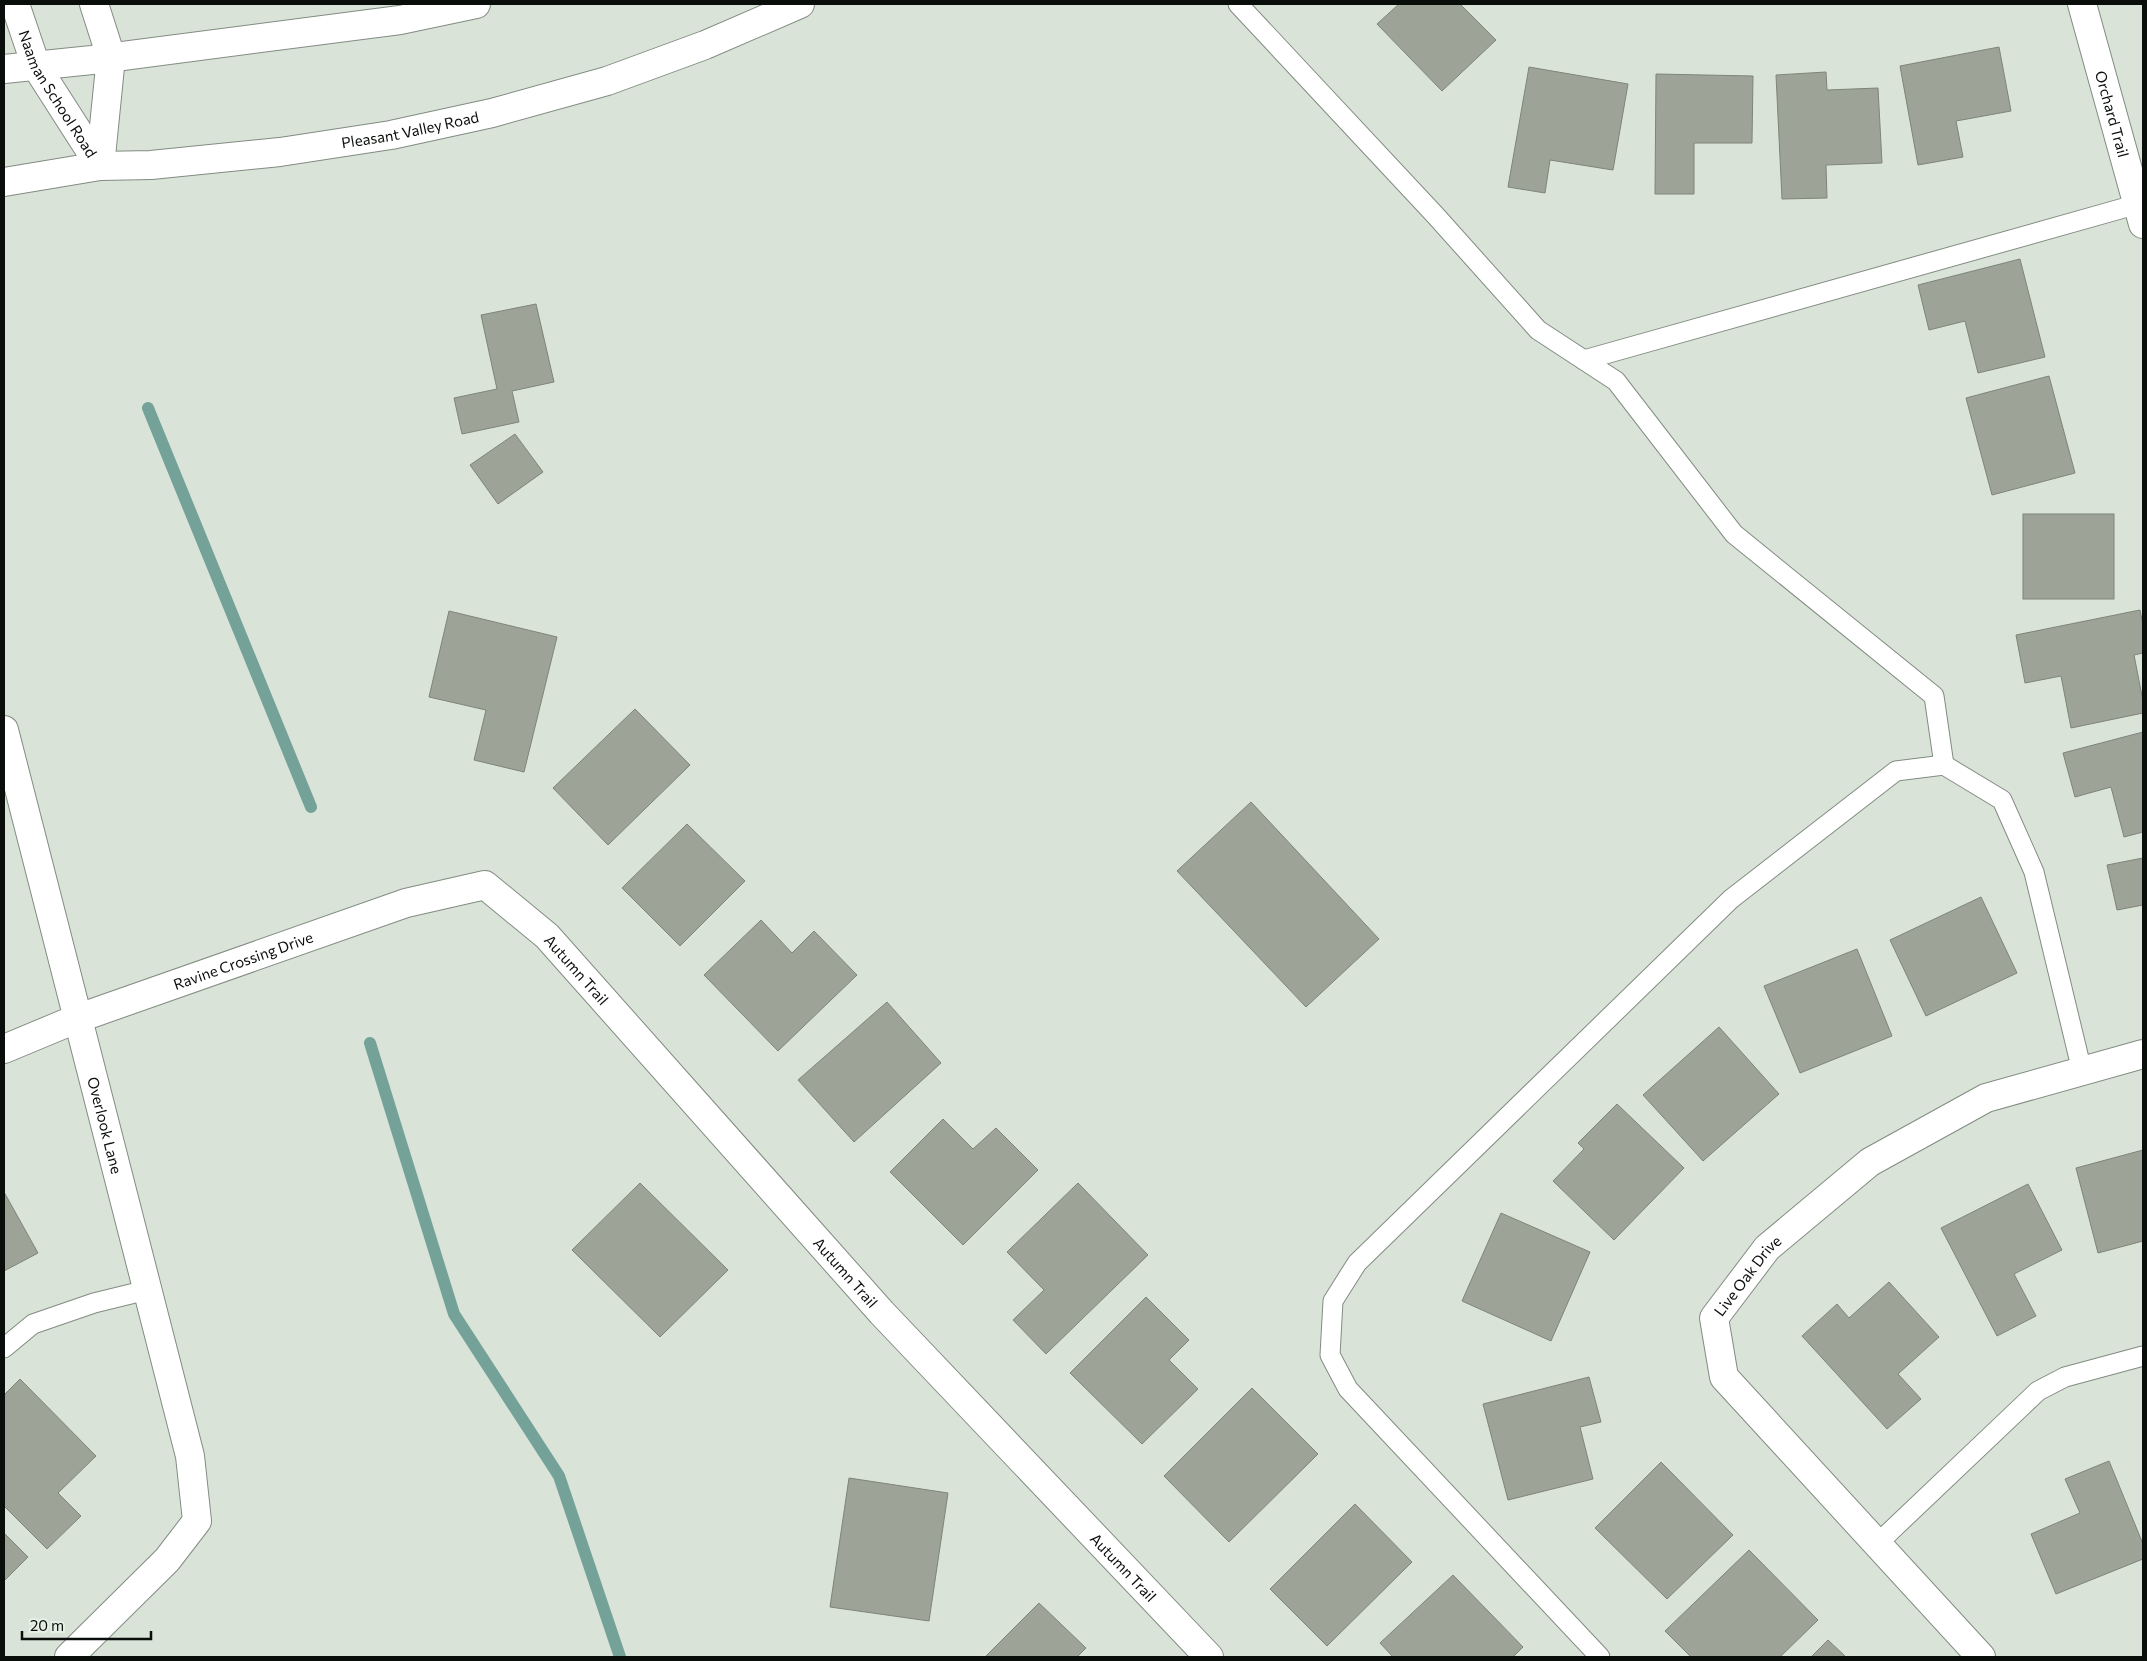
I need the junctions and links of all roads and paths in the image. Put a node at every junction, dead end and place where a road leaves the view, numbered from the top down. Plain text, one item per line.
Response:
1 (15, 4) edge
2 (94, 4) edge
3 (476, 4) edge
4 (800, 4) edge
5 (1238, 4) edge
6 (2082, 4) edge
7 (111, 57) junction
8 (36, 66) junction
9 (4, 69) edge
10 (100, 166) junction
11 (4, 182) edge
12 (2141, 214) edge
13 (1584, 360) junction
14 (4, 730) edge
15 (1944, 765) junction
16 (8, 766) edge
17 (485, 885) joint
18 (76, 1018) junction
19 (4, 1049) edge
20 (2143, 1054) edge
21 (2082, 1071) junction
22 (147, 1290) junction
23 (4, 1348) edge
24 (2143, 1356) edge
25 (1877, 1544) junction
26 (69, 1657) edge
27 (1209, 1657) edge
28 (1600, 1657) edge
29 (1981, 1657) edge

1 - 8 street, Naaman School Road
2 - 7 street, Naaman School Road
3 - 7 street
4 - 10 street, Pleasant Valley Road
5 - 13 lane
6 - 12 street, Orchard Trail
7 - 8 street
7 - 10 street, Naaman School Road
8 - 9 street
8 - 10 street, Naaman School Road
10 - 11 street, Pleasant Valley Road
12 - 13 lane
13 - 15 lane
14 - 16 street, Overlook Lane
15 - 21 lane
15 - 28 lane
16 - 18 street, Overlook Lane
17 - 18 street, Ravine Crossing Drive
17 - 27 street, Autumn Trail
18 - 19 street, Ravine Crossing Drive
18 - 22 street, Overlook Lane
20 - 21 street, Live Oak Drive
21 - 25 street, Live Oak Drive
22 - 23 lane
22 - 26 street, Overlook Lane
24 - 25 lane
25 - 29 street, Live Oak Drive

